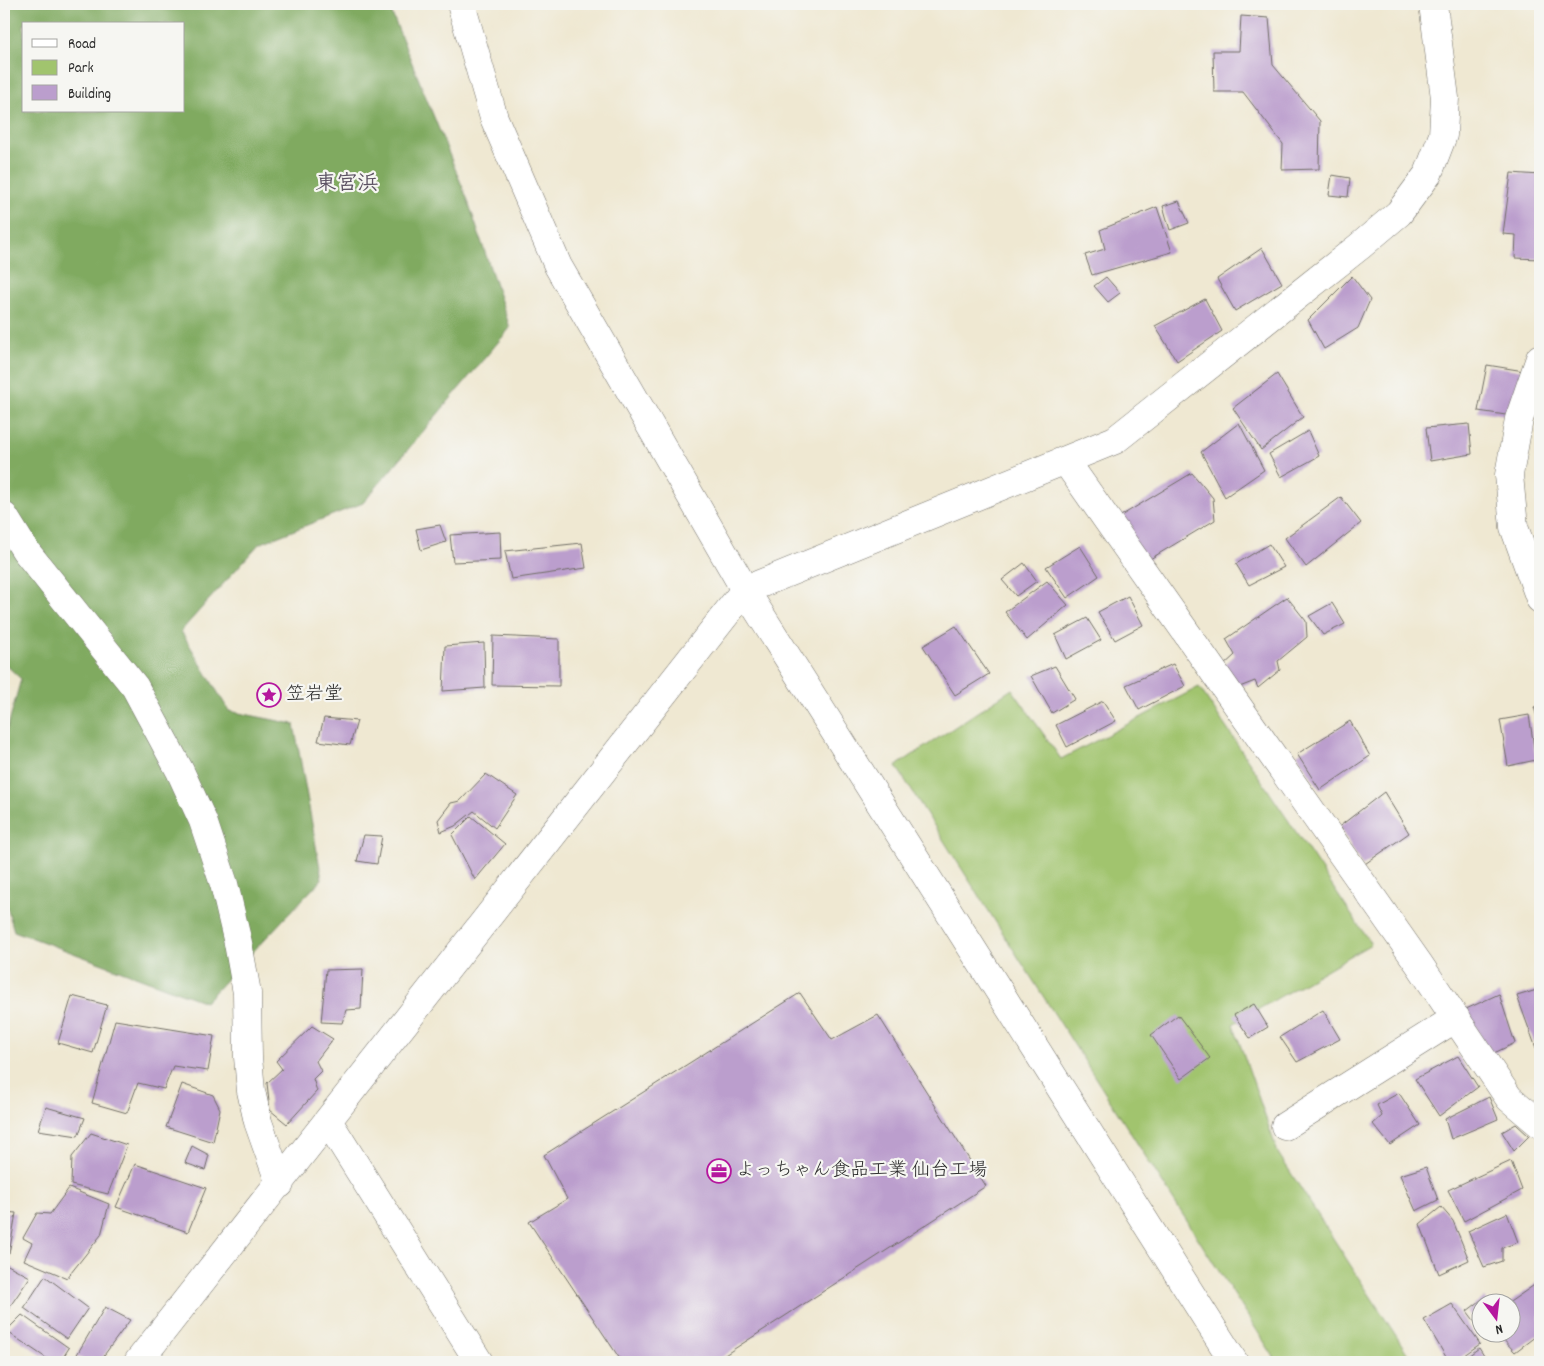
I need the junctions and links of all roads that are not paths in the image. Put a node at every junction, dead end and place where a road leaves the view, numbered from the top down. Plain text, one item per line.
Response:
1 (461, 4) edge
2 (1433, 4) edge
3 (1540, 358) edge
4 (1065, 460) junction
5 (4, 516) edge
6 (745, 590) junction
7 (1540, 598) edge
8 (1456, 1018) junction
9 (328, 1121) junction
10 (1540, 1124) edge
11 (1285, 1126) dead end
12 (280, 1184) junction
13 (138, 1362) edge
14 (479, 1362) edge
15 (1234, 1362) edge

1 - 6 street
2 - 4 street
3 - 7 street
4 - 6 street
4 - 8 street
5 - 12 street
6 - 9 street
6 - 15 street
8 - 10 street
8 - 11 street
9 - 12 street
9 - 14 street
12 - 13 street

